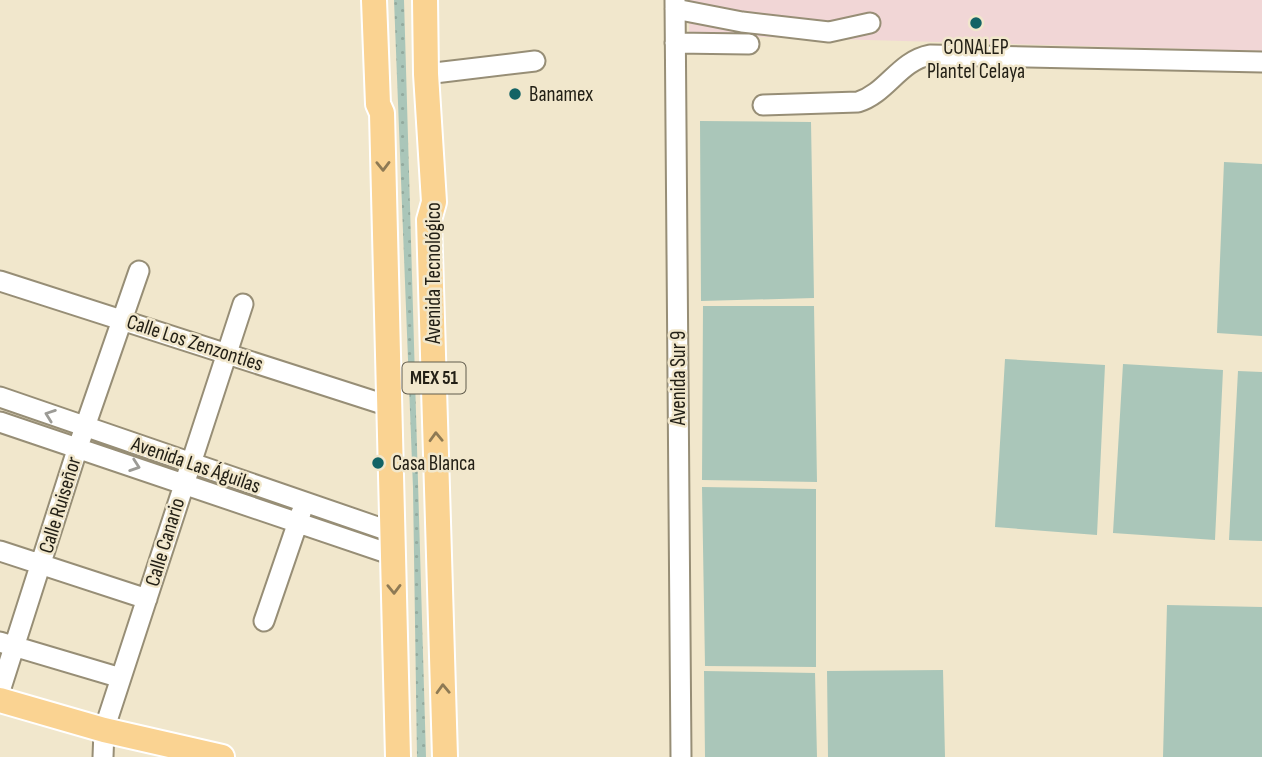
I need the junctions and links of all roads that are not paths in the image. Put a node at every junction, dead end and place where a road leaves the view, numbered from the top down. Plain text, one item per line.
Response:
1 (374, 0) edge
2 (380, 0) edge
3 (418, 0) edge
4 (425, 0) edge
5 (675, 4) edge
6 (870, 23) dead end
7 (676, 43) junction
8 (749, 44) dead end
9 (535, 61) dead end
10 (1262, 62) edge
11 (426, 74) junction
12 (763, 105) dead end
13 (382, 113) junction
14 (429, 220) junction
15 (139, 271) dead end
16 (0, 281) edge
17 (243, 304) dead end
18 (124, 321) junction
19 (226, 354) junction
20 (0, 397) edge
21 (389, 406) junction
22 (0, 422) edge
23 (85, 428) junction
24 (78, 447) junction
25 (190, 462) junction
26 (183, 482) junction
27 (305, 502) junction
28 (298, 522) junction
29 (393, 544) junction
30 (0, 551) edge
31 (42, 564) junction
32 (147, 599) junction
33 (264, 621) dead end
34 (7, 644) edge
35 (121, 678) junction
36 (0, 691) edge
37 (0, 699) edge
38 (104, 730) junction
39 (103, 757) edge
40 (222, 757) edge
41 (398, 757) edge
42 (445, 757) edge
43 (681, 757) edge

1 - 13 main road, MEX 51
2 - 13 main road
3 - 14 main road
4 - 11 main road, Avenida Tecnológico / MEX 51
5 - 6 street
5 - 7 street, Avenida Sur 9
7 - 8 street
7 - 43 street, Avenida Sur 9
9 - 11 street
10 - 12 street
11 - 14 main road, Avenida Tecnológico / MEX 51
13 -> 21 main road, MEX 51
42 -> 14 main road, Avenida Tecnológico / MEX 51
15 - 18 street, Calle Ruiseñor
16 - 18 street, Calle Los Zenzontles
17 - 19 street, Calle Canario
18 - 19 street, Calle Los Zenzontles
18 - 23 street, Calle Ruiseñor
19 - 21 street, Calle Los Zenzontles
19 - 25 street, Calle Canario
23 -> 20 street, Avenida Las Águilas
21 - 29 main road, MEX 51
22 - 24 street, Avenida Las Águilas
23 - 24 street, Calle Ruiseñor
23 - 25 street, Avenida Las Águilas
24 -> 26 street, Avenida Las Águilas
24 - 31 street, Calle Ruiseñor
25 - 26 street, Calle Canario
25 - 27 street, Avenida Las Águilas
26 - 28 street, Avenida Las Águilas
26 - 32 street, Calle Canario
27 - 28 street
27 - 29 street, Avenida Las Águilas
28 - 29 street, Avenida Las Águilas
28 - 33 street
29 -> 41 main road, MEX 51
30 - 31 street
31 - 32 street
31 - 34 street, Calle Ruiseñor
32 - 35 street, Calle Canario
34 - 35 street
34 - 36 street, Calle Ruiseñor
35 - 38 street, Calle Canario
37 - 38 main road
38 - 39 street, Calle Canario
38 - 40 main road

